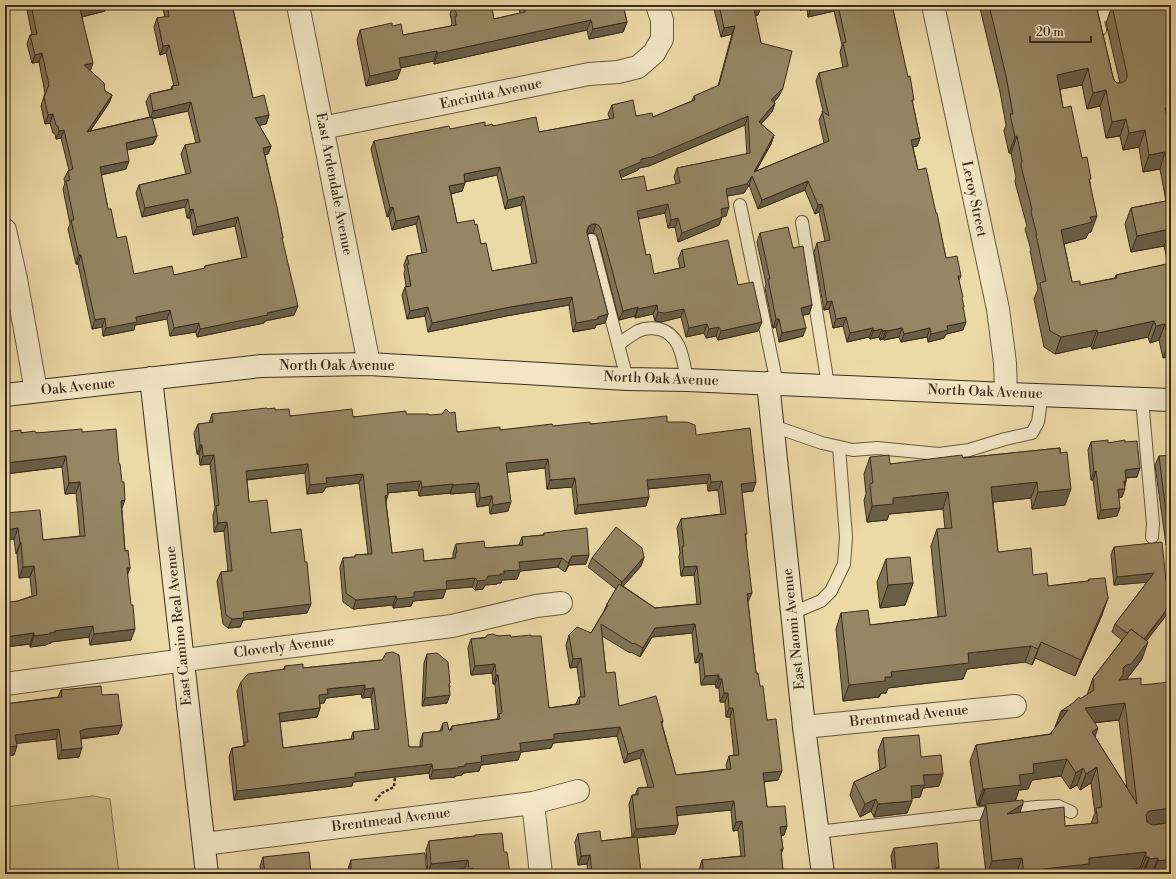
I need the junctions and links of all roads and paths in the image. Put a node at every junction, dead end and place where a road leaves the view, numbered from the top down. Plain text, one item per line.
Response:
1 (298, 5) edge
2 (657, 5) edge
3 (933, 5) edge
4 (1151, 5) edge
5 (1102, 39) edge
6 (322, 128) junction
7 (740, 205) dead end
8 (802, 222) dead end
9 (5, 230) edge
10 (591, 240) dead end
11 (618, 345) junction
12 (369, 364) junction
13 (151, 378) junction
14 (627, 379) junction
15 (688, 380) junction
16 (773, 383) junction
17 (828, 386) junction
18 (36, 391) junction
19 (1006, 394) junction
20 (1042, 394) junction
21 (5, 395) edge
22 (1142, 398) junction
23 (1171, 400) edge
24 (773, 426) junction
25 (839, 447) junction
26 (1152, 537) dead end
27 (561, 603) dead end
28 (792, 613) junction
29 (183, 661) junction
30 (5, 684) edge
31 (1015, 706) dead end
32 (804, 728) junction
33 (395, 777) edge
34 (578, 791) dead end
35 (374, 801) dead end
36 (533, 803) junction
37 (1071, 812) dead end
38 (817, 832) junction
39 (204, 844) junction
40 (207, 874) edge
41 (541, 874) edge
42 (823, 874) edge

1 - 6 street, East Ardendale Avenue
2 - 6 street, Encinita Avenue
3 - 19 street, Leroy Street
4 - 5 lane
6 - 12 street, East Ardendale Avenue
7 - 16 lane
8 - 17 lane
9 - 18 street
10 - 11 lane
11 - 14 lane
11 - 15 lane
12 - 13 street, North Oak Avenue
12 - 14 street, North Oak Avenue
13 - 18 street, Oak Avenue
13 - 29 street, East Camino Real Avenue
14 - 15 street, North Oak Avenue
15 - 16 street, North Oak Avenue
16 - 17 street, North Oak Avenue
16 - 24 street, East Naomi Avenue
17 - 19 street, North Oak Avenue
18 - 21 street, Oak Avenue
19 - 20 street, North Oak Avenue
20 - 22 street, North Oak Avenue
20 - 25 lane
22 - 23 street, North Oak Avenue
22 - 26 lane
24 - 25 lane
24 - 28 street, East Naomi Avenue
25 - 28 lane
27 - 29 street, Cloverly Avenue
28 - 32 street, East Naomi Avenue
29 - 30 street, Cloverly Avenue
29 - 39 street, East Camino Real Avenue
31 - 32 street, Brentmead Avenue
32 - 38 street, East Naomi Avenue
33 - 35 path
34 - 36 street, Brentmead Avenue
36 - 39 street, Brentmead Avenue
36 - 41 street
37 - 38 lane
38 - 42 street, East Naomi Avenue
39 - 40 street, East Camino Real Avenue

